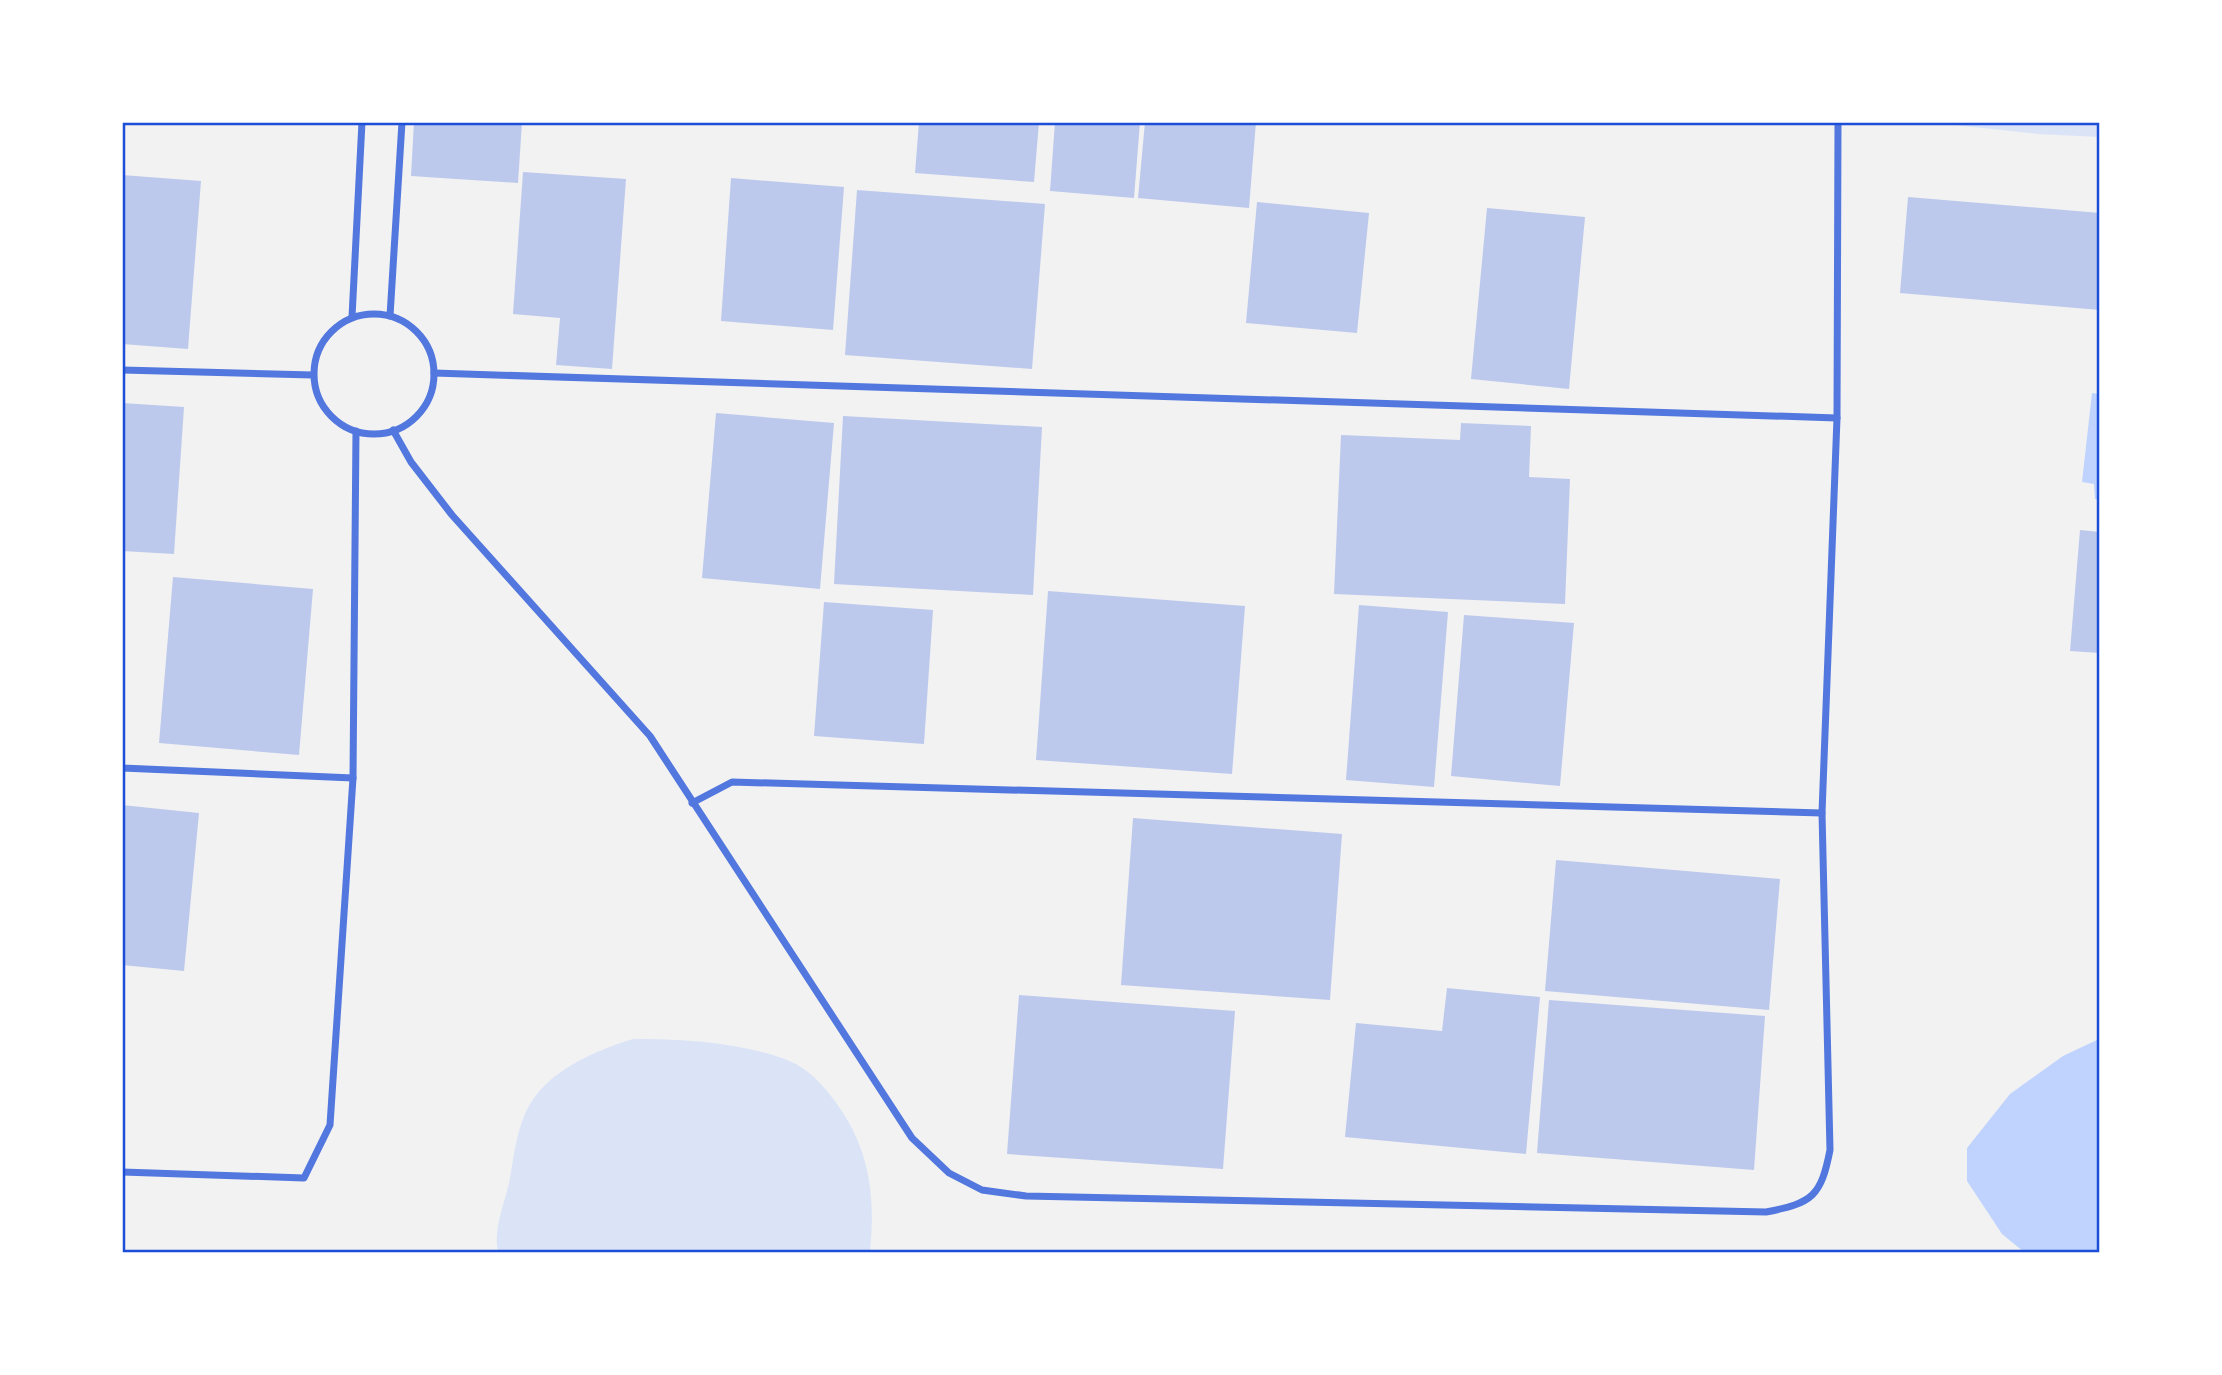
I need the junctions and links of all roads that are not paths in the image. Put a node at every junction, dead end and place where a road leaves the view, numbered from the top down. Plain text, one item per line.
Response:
1 (362, 122) edge
2 (402, 122) edge
3 (1838, 122) edge
4 (390, 316) junction
5 (352, 317) junction
6 (122, 370) edge
7 (434, 373) junction
8 (313, 375) junction
9 (1837, 418) junction
10 (393, 430) junction
11 (356, 431) junction
12 (122, 768) edge
13 (354, 778) junction
14 (692, 803) junction
15 (1822, 813) junction
16 (122, 1172) edge

1 - 5 street
2 - 4 street
3 - 9 street
4 - 5 street
4 - 7 street
5 - 8 street
6 - 8 street
7 - 9 street
7 - 10 street
8 - 11 street
9 - 15 street
10 - 11 street
10 - 14 street
11 - 13 street
12 - 13 street
13 - 16 street
14 - 15 street
14 - 15 street

